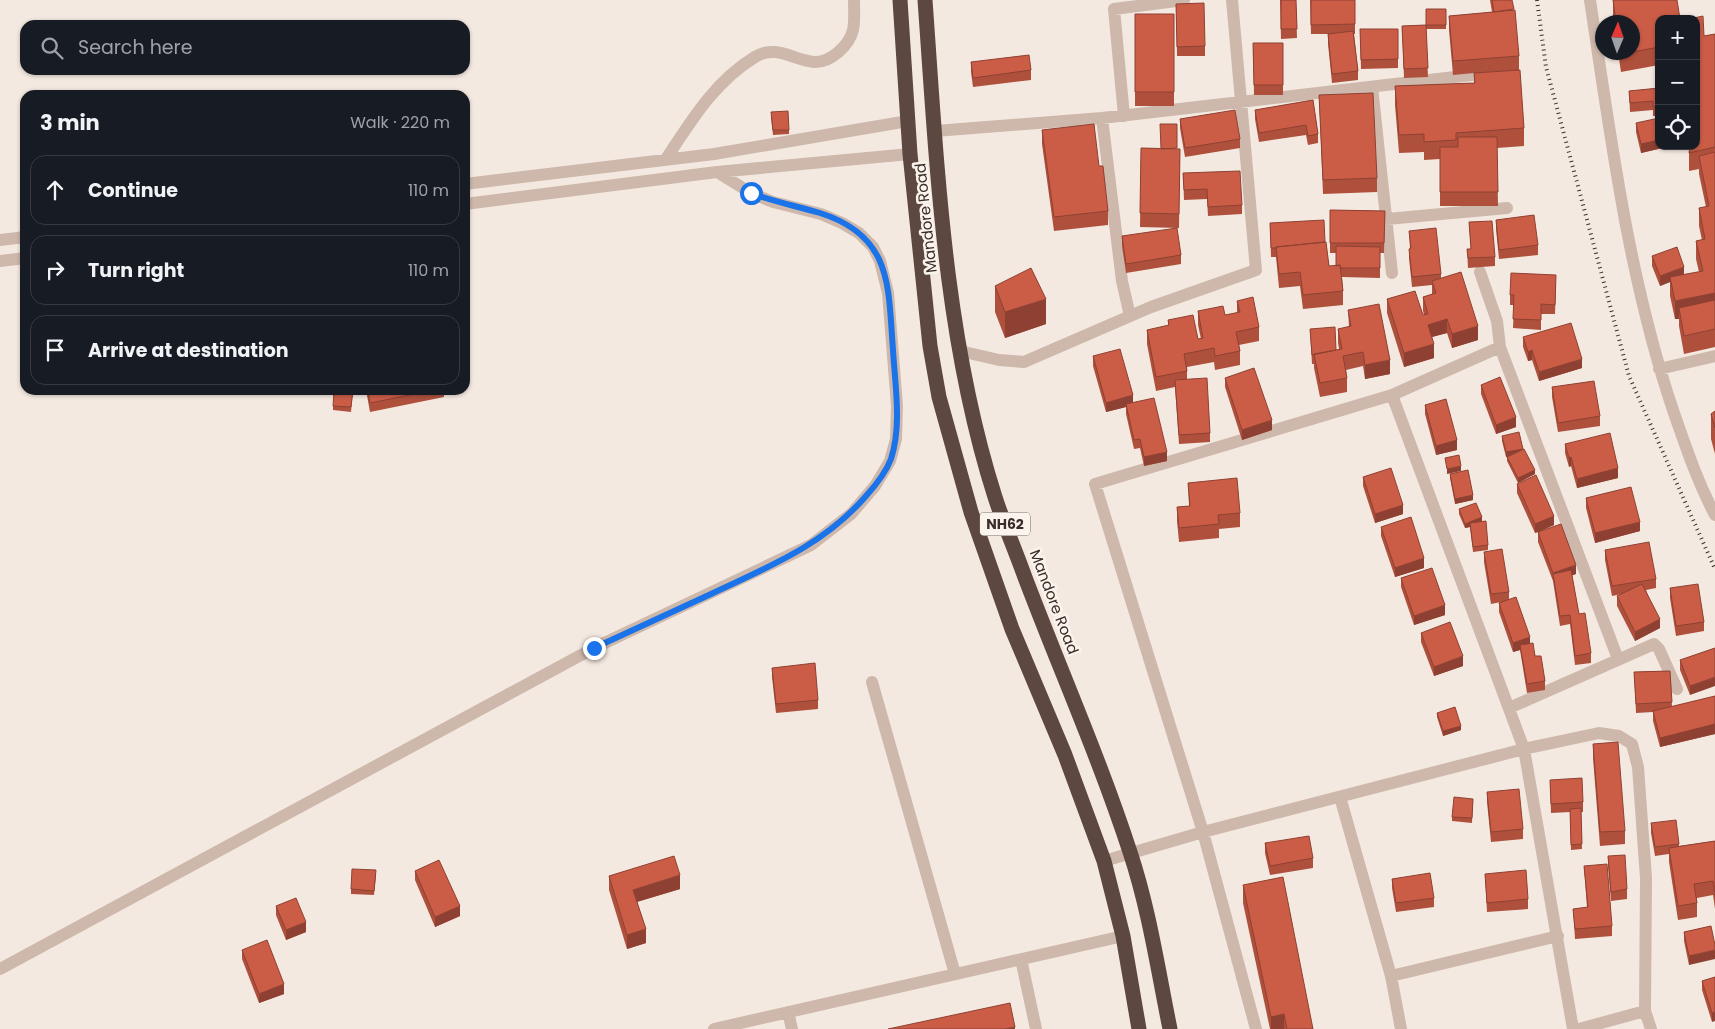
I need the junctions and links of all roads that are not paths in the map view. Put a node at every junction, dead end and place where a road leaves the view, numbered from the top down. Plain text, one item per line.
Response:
1 (854, 0) edge
2 (900, 0) edge
3 (925, 0) edge
4 (1184, 0) edge
5 (1232, 0) edge
6 (1590, 0) edge
7 (1497, 72) edge
8 (1372, 87) junction
9 (1241, 102) junction
10 (1124, 116) junction
11 (1102, 118) junction
12 (908, 121) junction
13 (935, 131) junction
14 (771, 145) junction
15 (910, 154) junction
16 (666, 159) junction
17 (773, 167) junction
18 (717, 172) junction
19 (470, 183) edge
20 (470, 203) edge
21 (1507, 208) dead end
22 (1387, 219) junction
23 (20, 238) edge
24 (0, 240) edge
25 (20, 259) edge
26 (0, 261) edge
27 (1480, 272) dead end
28 (1392, 273) dead end
29 (1130, 316) junction
30 (1500, 346) junction
31 (960, 351) junction
32 (1715, 356) edge
33 (1659, 369) junction
34 (1392, 395) junction
35 (1715, 515) edge
36 (1618, 659) junction
37 (872, 682) dead end
38 (1677, 689) dead end
39 (1509, 708) junction
40 (1524, 749) junction
41 (1340, 797) junction
42 (1203, 832) junction
43 (1131, 853) junction
44 (1104, 861) junction
45 (1122, 936) junction
46 (1558, 936) junction
47 (1021, 959) junction
48 (0, 969) edge
49 (955, 974) junction
50 (1391, 976) junction
51 (1645, 1011) junction
52 (788, 1012) junction
53 (714, 1029) edge
54 (792, 1029) edge
55 (1036, 1029) edge
56 (1139, 1029) edge
57 (1170, 1029) edge
58 (1256, 1029) edge
59 (1401, 1029) edge
60 (1574, 1029) edge
61 (1579, 1029) edge
62 (1651, 1029) edge

1 - 16 street
2 - 12 highway, Mandore Road / NH62
3 - 13 highway, Mandore Road / NH62
4 - 10 street
5 - 9 street
6 - 33 street
7 - 8 street
8 - 9 street
8 - 22 street
9 - 10 street
9 - 29 street
10 - 11 street
11 - 13 street
11 - 29 street
12 - 14 street
12 - 15 highway, Mandore Road / NH62
13 - 31 highway, Mandore Road / NH62
14 - 16 street
14 - 17 street
15 - 17 street
15 - 44 highway, Mandore Road / NH62
16 - 19 street
17 - 18 street
18 - 20 street
18 - 48 street
21 - 22 street
22 - 28 street
23 - 24 street
25 - 26 street
27 - 30 street
29 - 31 street
30 - 34 street
30 - 36 street
31 - 43 highway, Mandore Road / NH62
32 - 33 street
33 - 35 street
34 - 39 street
34 - 42 street
36 - 38 street
36 - 39 street
37 - 49 street
39 - 40 street
40 - 41 street
40 - 46 street
40 - 51 street
41 - 42 street
41 - 50 street
42 - 43 street
42 - 58 street
43 - 44 street
43 - 57 highway, Mandore Road / NH62
44 - 45 highway, Mandore Road / NH62
45 - 47 street
45 - 56 highway, Mandore Road / NH62
46 - 50 street
46 - 60 street
47 - 49 street
47 - 55 street
49 - 52 street
50 - 59 street
51 - 61 street
51 - 62 street
52 - 53 street
52 - 54 street

